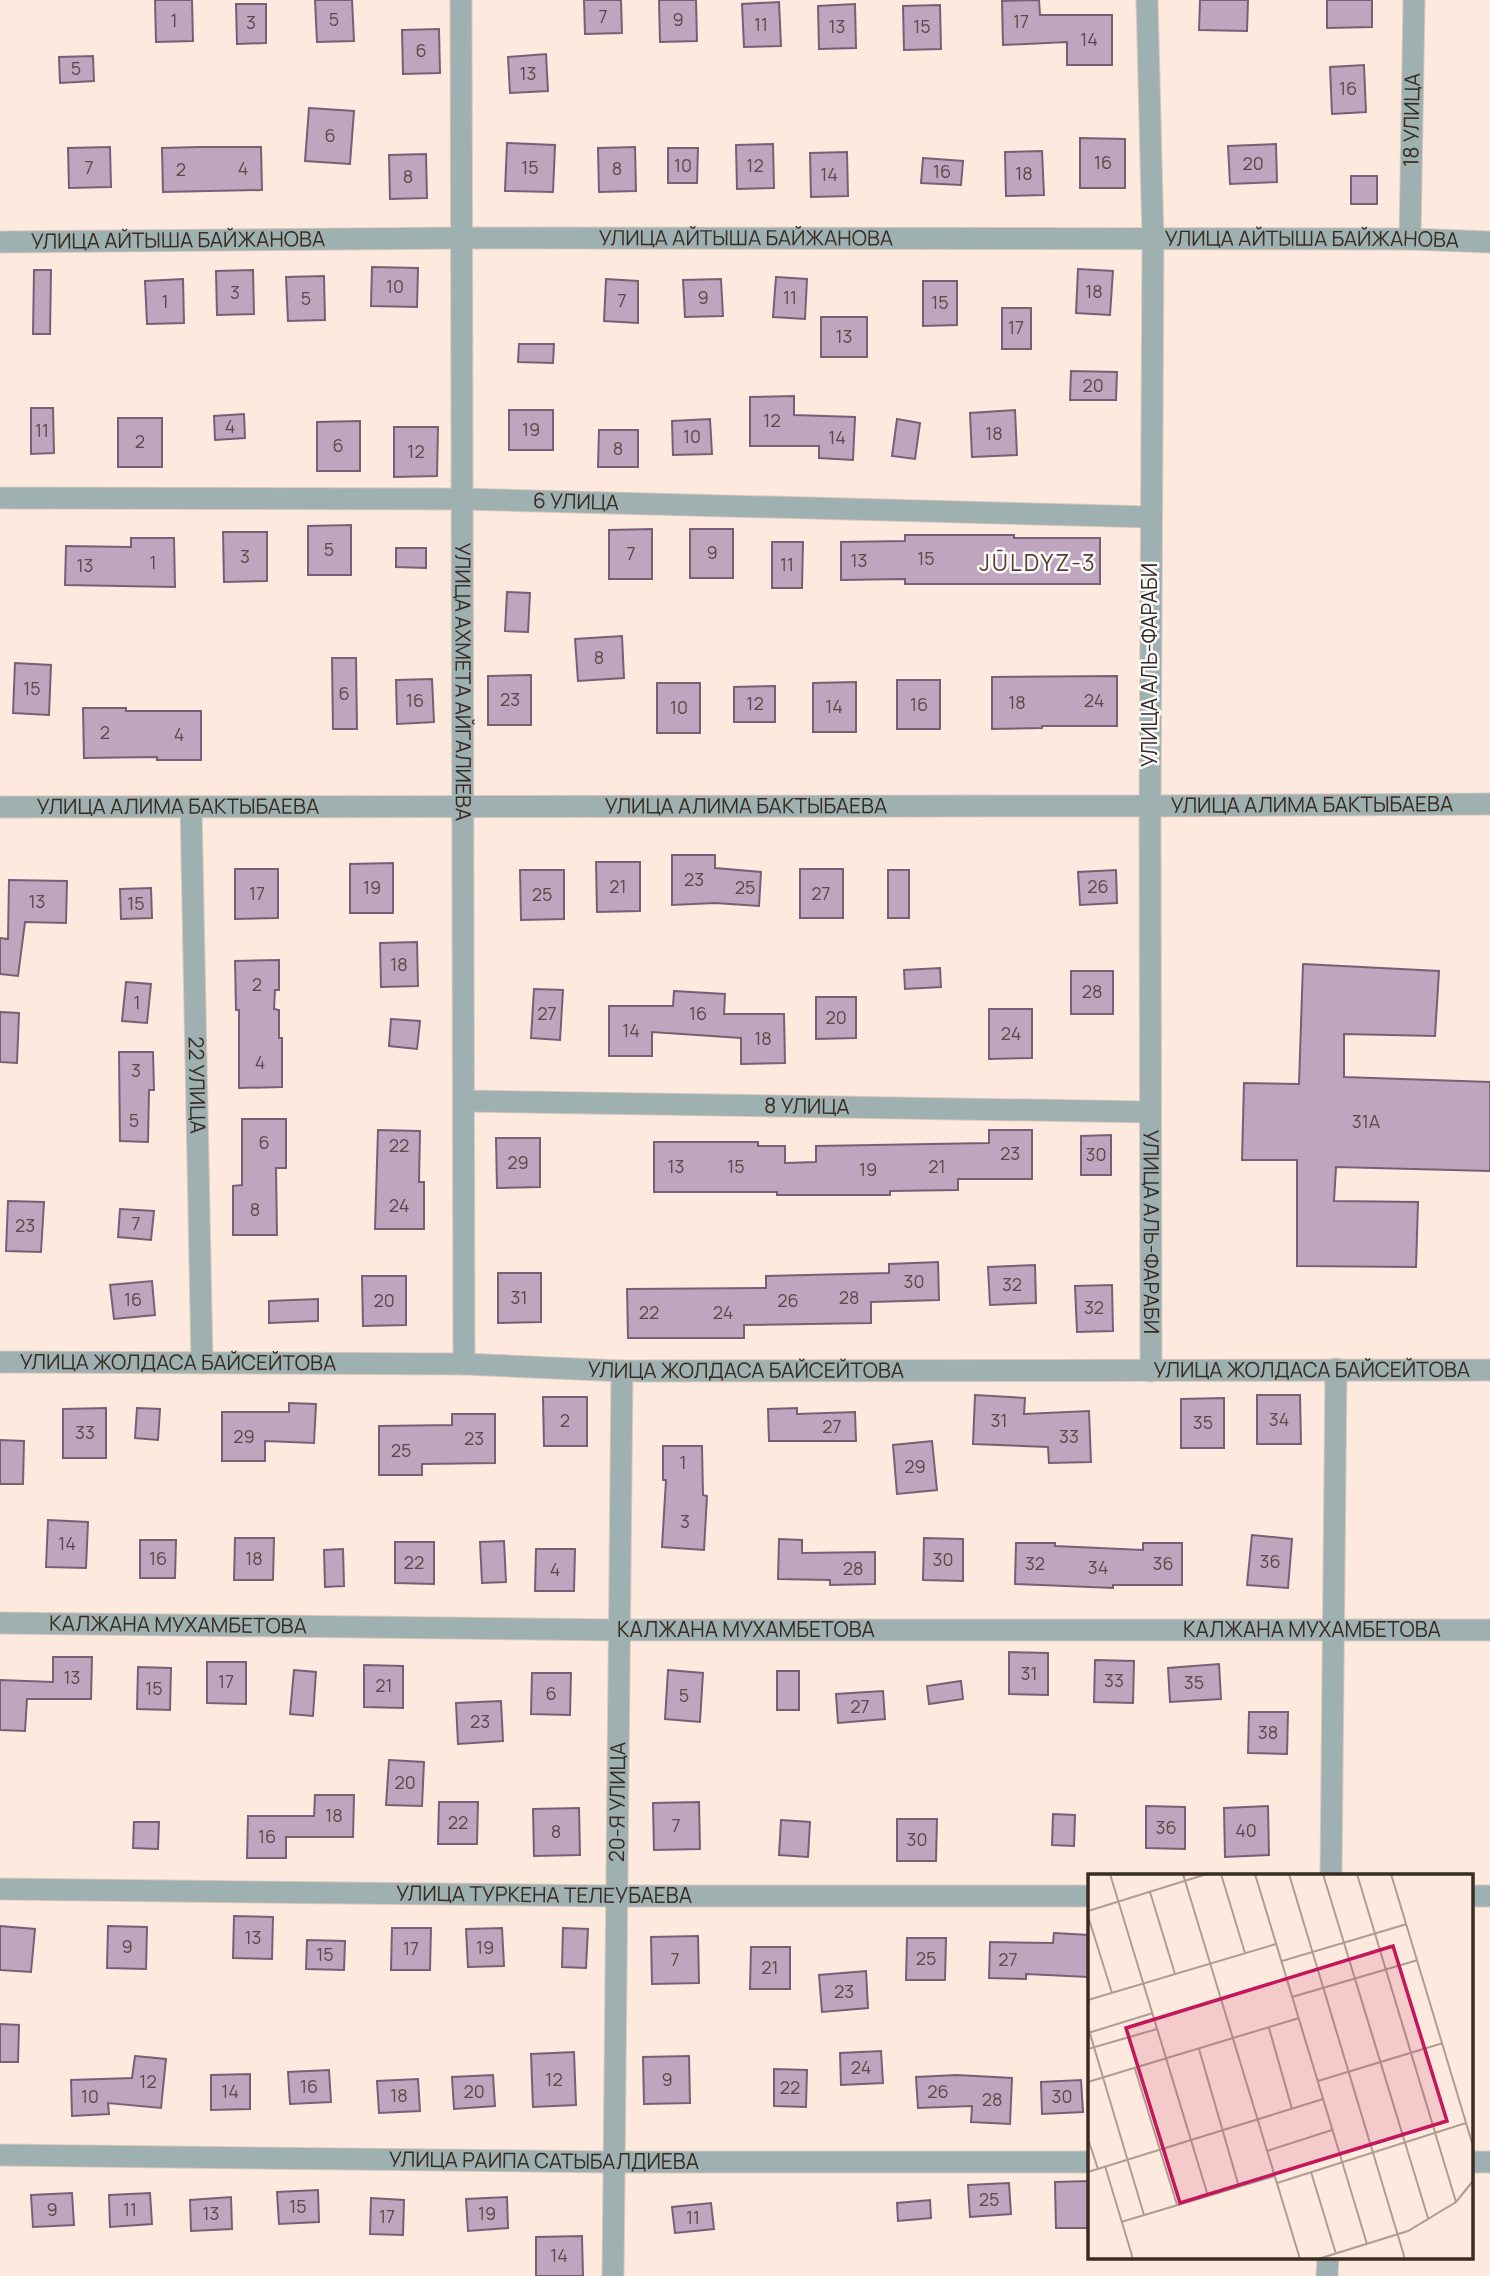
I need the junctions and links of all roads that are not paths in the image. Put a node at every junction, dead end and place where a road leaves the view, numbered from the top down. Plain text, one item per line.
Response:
1 (461, 0) edge
2 (1147, 0) edge
3 (1414, 0) edge
4 (461, 239) junction
5 (1410, 239) junction
6 (1153, 240) junction
7 (0, 242) edge
8 (1490, 242) edge
9 (0, 498) edge
10 (462, 499) junction
11 (1151, 517) junction
12 (1490, 804) edge
13 (1150, 806) junction
14 (0, 807) edge
15 (191, 807) junction
16 (463, 807) junction
17 (464, 1101) junction
18 (1150, 1112) junction
19 (0, 1362) edge
20 (202, 1363) junction
21 (464, 1364) junction
22 (1336, 1369) junction
23 (1490, 1370) edge
24 (622, 1371) junction
25 (1151, 1371) junction
26 (0, 1623) edge
27 (1333, 1629) junction
28 (619, 1630) junction
29 (1490, 1630) edge
30 (1331, 1874) edge
31 (0, 1889) edge
32 (616, 1896) junction
33 (1088, 1896) edge
34 (1472, 1896) edge
35 (1490, 1896) edge
36 (0, 2155) edge
37 (612, 2162) junction
38 (1088, 2162) edge
39 (1472, 2162) edge
40 (1490, 2162) edge
41 (1328, 2258) edge
42 (613, 2276) edge
43 (1327, 2276) edge

1 - 4 street, УЛИЦА АХМЕТА АЙГАЛИЕВА
2 - 6 street, УЛИЦА АЛЬ-ФАРАБИ
3 - 5 street, 18 УЛИЦА
4 - 6 street, УЛИЦА АЙТЫША БАЙЖАНОВА
4 - 7 street, УЛИЦА АЙТЫША БАЙЖАНОВА
4 - 10 street, УЛИЦА АХМЕТА АЙГАЛИЕВА
5 - 6 street, УЛИЦА АЙТЫША БАЙЖАНОВА
5 - 8 street, УЛИЦА АЙТЫША БАЙЖАНОВА
6 - 11 street, УЛИЦА АЛЬ-ФАРАБИ
9 - 10 street, 6 УЛИЦА
10 - 11 street, 6 УЛИЦА
10 - 16 street, УЛИЦА АХМЕТА АЙГАЛИЕВА
11 - 13 street, УЛИЦА АЛЬ-ФАРАБИ
12 - 13 street, УЛИЦА АЛИМА БАКТЫБАЕВА
13 - 16 street, УЛИЦА АЛИМА БАКТЫБАЕВА
13 - 18 street, УЛИЦА АЛЬ-ФАРАБИ
14 - 15 street, УЛИЦА АЛИМА БАКТЫБАЕВА
15 - 16 street, УЛИЦА АЛИМА БАКТЫБАЕВА
15 - 20 street, 22 УЛИЦА
16 - 17 street, УЛИЦА АХМЕТА АЙГАЛИЕВА
17 - 18 street, 8 УЛИЦА
17 - 21 street, УЛИЦА АХМЕТА АЙГАЛИЕВА
18 - 25 street, УЛИЦА АЛЬ-ФАРАБИ
19 - 20 street, УЛИЦА ЖОЛДАСА БАЙСЕЙТОВА
20 - 21 street, УЛИЦА ЖОЛДАСА БАЙСЕЙТОВА
21 - 24 street, УЛИЦА ЖОЛДАСА БАЙСЕЙТОВА
22 - 23 street, УЛИЦА ЖОЛДАСА БАЙСЕЙТОВА
22 - 25 street, УЛИЦА ЖОЛДАСА БАЙСЕЙТОВА
22 - 27 street
24 - 25 street, УЛИЦА ЖОЛДАСА БАЙСЕЙТОВА
24 - 28 street, 20-Я УЛИЦА
26 - 28 street, КАЛЖАНА МУХАМБЕТОВА
27 - 28 street, КАЛЖАНА МУХАМБЕТОВА
27 - 29 street, КАЛЖАНА МУХАМБЕТОВА
27 - 30 street
28 - 32 street, 20-Я УЛИЦА
31 - 32 street, УЛИЦА ТУРКЕНА ТЕЛЕУБАЕВА
32 - 33 street, УЛИЦА ТУРКЕНА ТЕЛЕУБАЕВА
32 - 37 street, 20-Я УЛИЦА
34 - 35 street
36 - 37 street, УЛИЦА РАИПА САТЫБАЛДИЕВА
37 - 38 street, УЛИЦА РАИПА САТЫБАЛДИЕВА
37 - 42 street, 20-Я УЛИЦА
39 - 40 street
41 - 43 street

